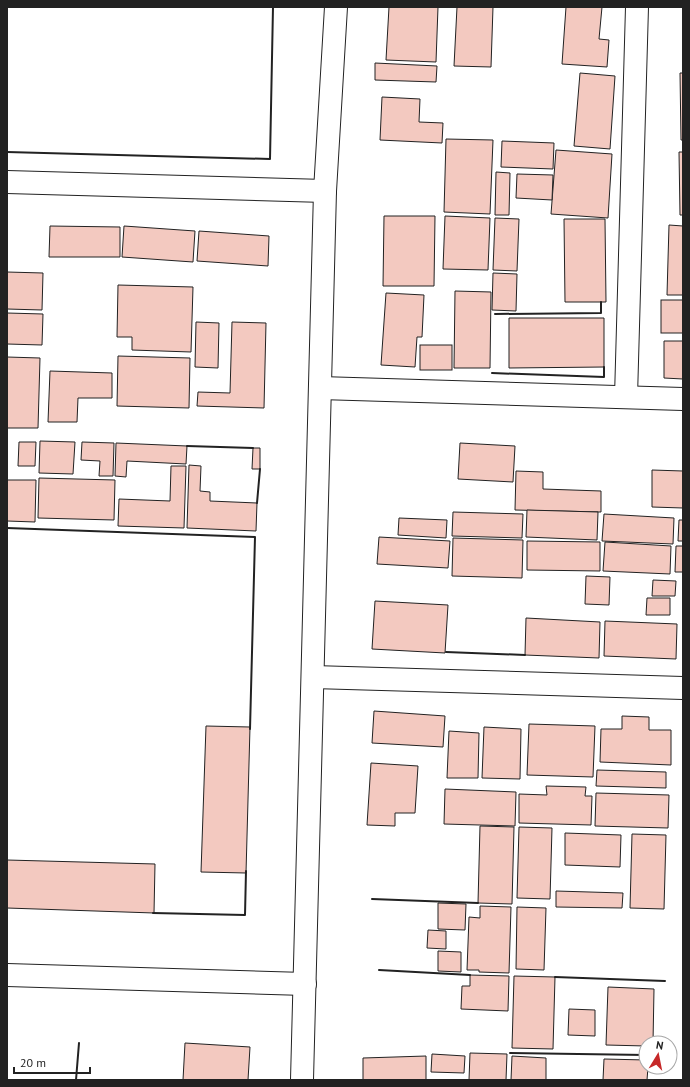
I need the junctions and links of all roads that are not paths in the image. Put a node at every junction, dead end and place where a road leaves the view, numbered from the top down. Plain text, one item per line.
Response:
1 (336, 7) edge
2 (637, 7) edge
3 (7, 182) edge
4 (325, 191) junction
5 (320, 388) junction
6 (626, 397) junction
7 (683, 398) edge
8 (313, 677) junction
9 (683, 688) edge
10 (7, 975) edge
11 (305, 984) junction
12 (302, 1080) edge

1 - 4 street
2 - 6 street
3 - 4 street
4 - 5 street
5 - 6 street
5 - 8 street
6 - 7 street
8 - 9 street
8 - 11 street
10 - 11 street
11 - 12 street

